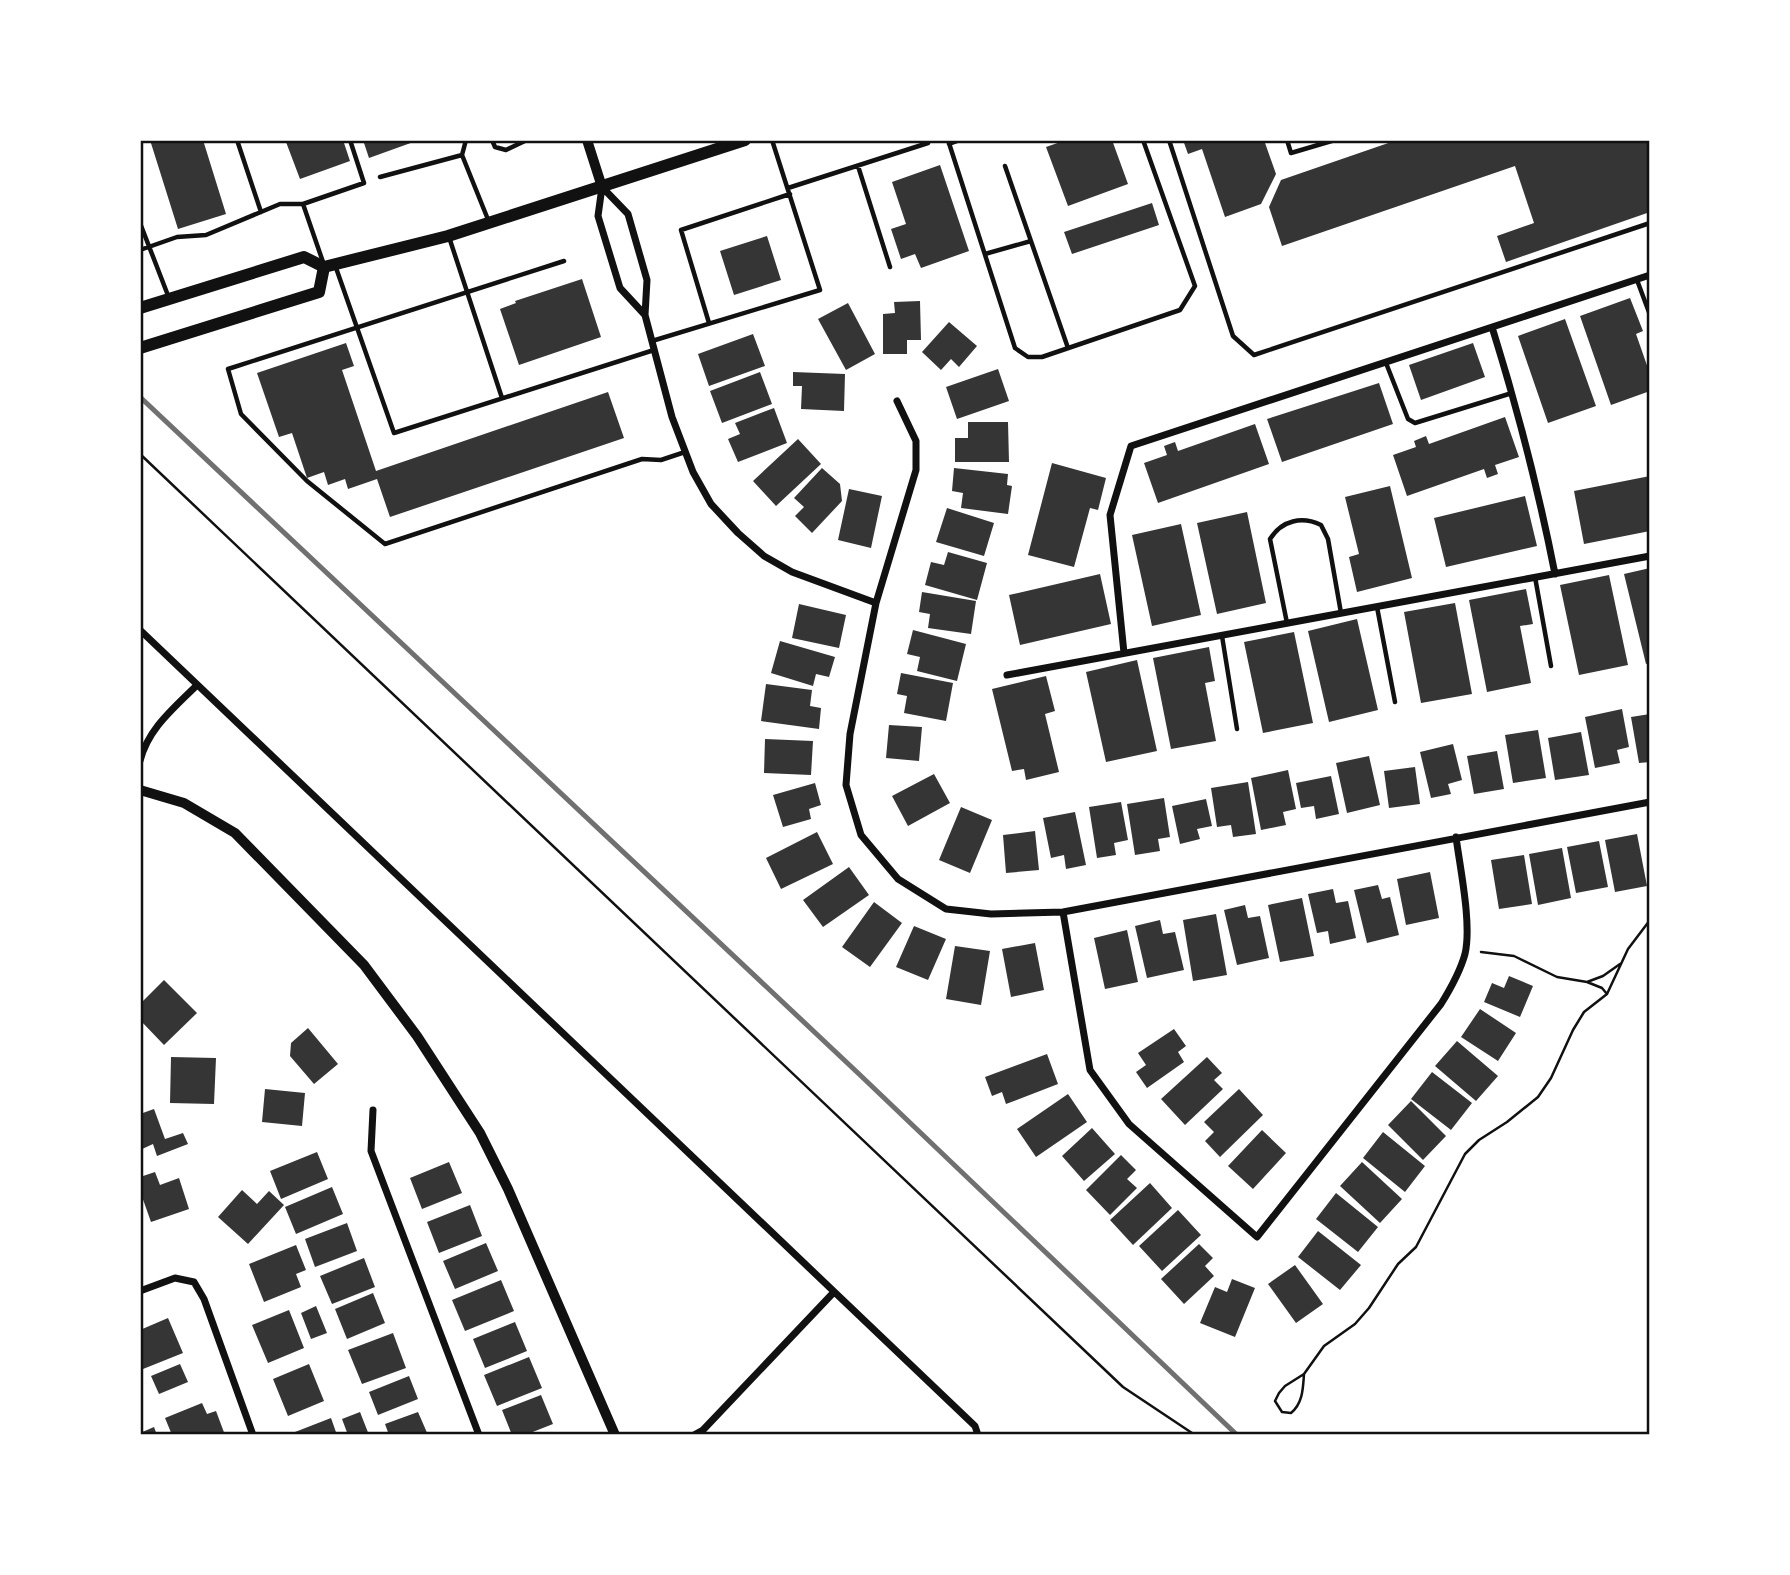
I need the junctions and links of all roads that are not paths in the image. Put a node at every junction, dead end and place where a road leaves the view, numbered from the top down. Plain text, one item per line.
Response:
1 (237, 140) edge
2 (350, 140) edge
3 (466, 140) edge
4 (492, 140) edge
5 (527, 140) edge
6 (587, 140) edge
7 (745, 140) edge
8 (772, 140) edge
9 (960, 140) edge
10 (1143, 140) edge
11 (1168, 140) edge
12 (1287, 140) edge
13 (1335, 140) edge
14 (948, 142) edge
15 (928, 143) dead end
16 (462, 155) junction
17 (858, 166) junction
18 (1005, 166) dead end
19 (380, 177) dead end
20 (602, 187) junction
21 (789, 191) junction
22 (303, 204) junction
23 (261, 212) junction
24 (140, 223) edge
25 (490, 223) junction
26 (1650, 223) edge
27 (448, 236) junction
28 (1031, 241) junction
29 (150, 246) junction
30 (140, 250) edge
31 (985, 254) junction
32 (564, 261) dead end
33 (329, 265) junction
34 (890, 267) dead end
35 (1650, 275) edge
36 (1637, 279) junction
37 (466, 293) junction
38 (169, 299) junction
39 (140, 308) edge
40 (645, 315) junction
41 (1650, 315) edge
42 (709, 323) junction
43 (1492, 327) junction
44 (358, 328) junction
45 (652, 341) junction
46 (140, 348) edge
47 (1068, 348) junction
48 (654, 350) junction
49 (1386, 362) junction
50 (1513, 393) junction
51 (502, 398) junction
52 (897, 401) dead end
53 (685, 452) junction
54 (1650, 556) edge
55 (1555, 574) junction
56 (1535, 578) junction
57 (876, 603) junction
58 (1377, 606) junction
59 (1341, 613) junction
60 (1287, 623) junction
61 (140, 630) edge
62 (1222, 635) junction
63 (1124, 653) junction
64 (1551, 666) dead end
65 (1007, 674) dead end
66 (196, 686) junction
67 (1395, 702) dead end
68 (1237, 729) dead end
69 (140, 761) edge
70 (140, 790) edge
71 (1650, 802) edge
72 (1456, 837) junction
73 (1063, 912) junction
74 (373, 1110) dead end
75 (140, 1292) edge
76 (834, 1292) junction
77 (253, 1435) edge
78 (479, 1435) edge
79 (615, 1435) edge
80 (694, 1435) edge
81 (978, 1435) edge

1 - 23 lane
2 - 22 lane
3 - 16 lane
4 - 5 lane
6 - 20 street
7 - 20 main road
8 - 21 lane
9 - 14 lane
10 - 47 lane
11 - 26 lane
12 - 13 lane
14 - 31 lane
15 - 17 lane
16 - 19 lane
16 - 25 lane
17 - 21 lane
17 - 34 lane
18 - 28 lane
20 - 25 main road
20 - 40 street
20 - 40 street
21 - 42 lane
21 - 42 lane
22 - 23 lane
22 - 33 lane
23 - 29 lane
24 - 29 lane
25 - 27 main road
27 - 33 main road
27 - 37 lane
28 - 31 lane
28 - 47 lane
29 - 30 lane
29 - 38 lane
31 - 47 lane
32 - 37 lane
33 - 38 main road
33 - 44 lane
33 - 46 main road
35 - 36 street
36 - 41 lane
36 - 43 street
37 - 44 lane
37 - 51 lane
38 - 39 main road
40 - 45 street
42 - 45 lane
43 - 49 street
43 - 50 street
44 - 51 lane
44 - 53 lane
45 - 48 street
48 - 51 lane
48 - 53 street
49 - 50 lane
49 - 63 street
50 - 55 street
52 - 57 street
53 - 57 street
54 - 55 street
55 - 56 street
56 - 58 street
56 - 64 lane
57 - 73 street
58 - 59 street
58 - 67 lane
59 - 60 street
59 - 60 lane
60 - 62 street
61 - 66 street
62 - 63 street
62 - 68 lane
63 - 65 street
66 - 69 street
66 - 76 street
70 - 79 street
71 - 72 street
72 - 73 street
72 - 73 street
74 - 78 street
75 - 77 street
76 - 80 street
76 - 81 street

